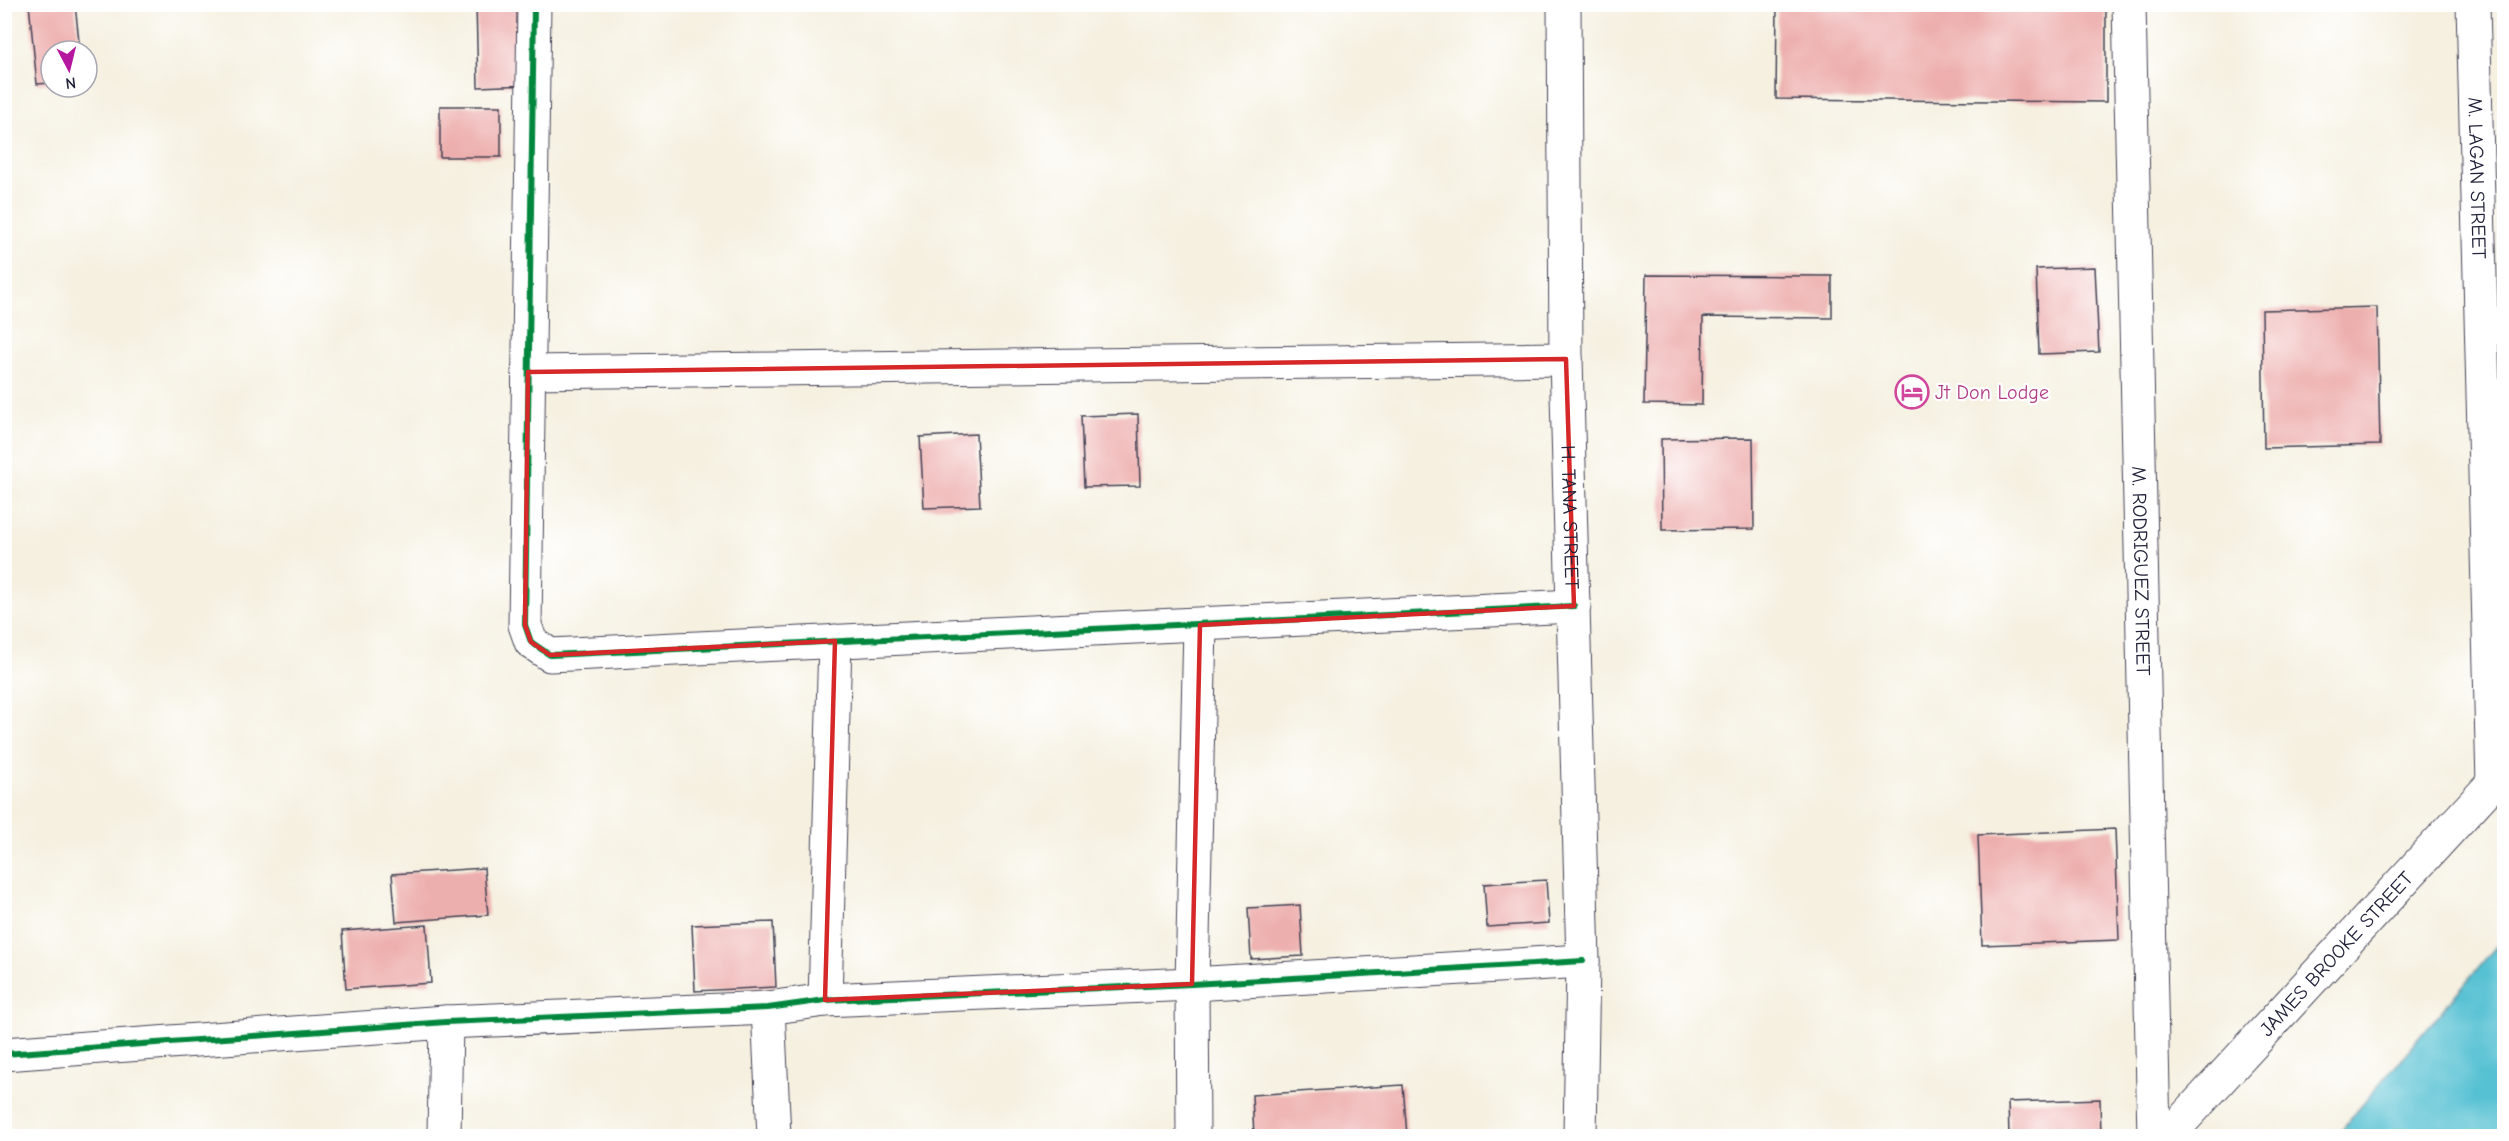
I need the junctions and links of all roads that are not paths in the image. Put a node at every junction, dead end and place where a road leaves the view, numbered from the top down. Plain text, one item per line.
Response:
1 (534, 4) edge
2 (1564, 4) edge
3 (2129, 4) edge
4 (2473, 4) edge
5 (1566, 359) junction
6 (528, 372) junction
7 (1574, 606) junction
8 (1200, 625) junction
9 (835, 641) junction
10 (2499, 777) edge
11 (1583, 961) junction
12 (1192, 984) junction
13 (825, 1000) junction
14 (768, 1008) junction
15 (446, 1022) junction
16 (4, 1054) edge
17 (444, 1137) edge
18 (774, 1137) edge
19 (1193, 1137) edge
20 (1580, 1137) edge
21 (2154, 1137) edge
22 (2168, 1137) edge

1 - 6 street
2 - 5 street, H. TANA STREET
3 - 21 street, M. RODRIGUEZ STREET
4 - 10 street, M. LAGAN STREET
5 - 6 street
5 - 7 street, H. TANA STREET
6 - 9 street
7 - 8 street
7 - 11 street, H. TANA STREET
8 - 9 street
8 - 12 street
9 - 13 street
10 - 22 street, JAMES BROOKE STREET
11 - 12 street
11 - 20 street, H. TANA STREET
12 - 13 street
12 - 19 street
13 - 14 street
14 - 15 street
14 - 18 street
15 - 16 street
15 - 17 street

